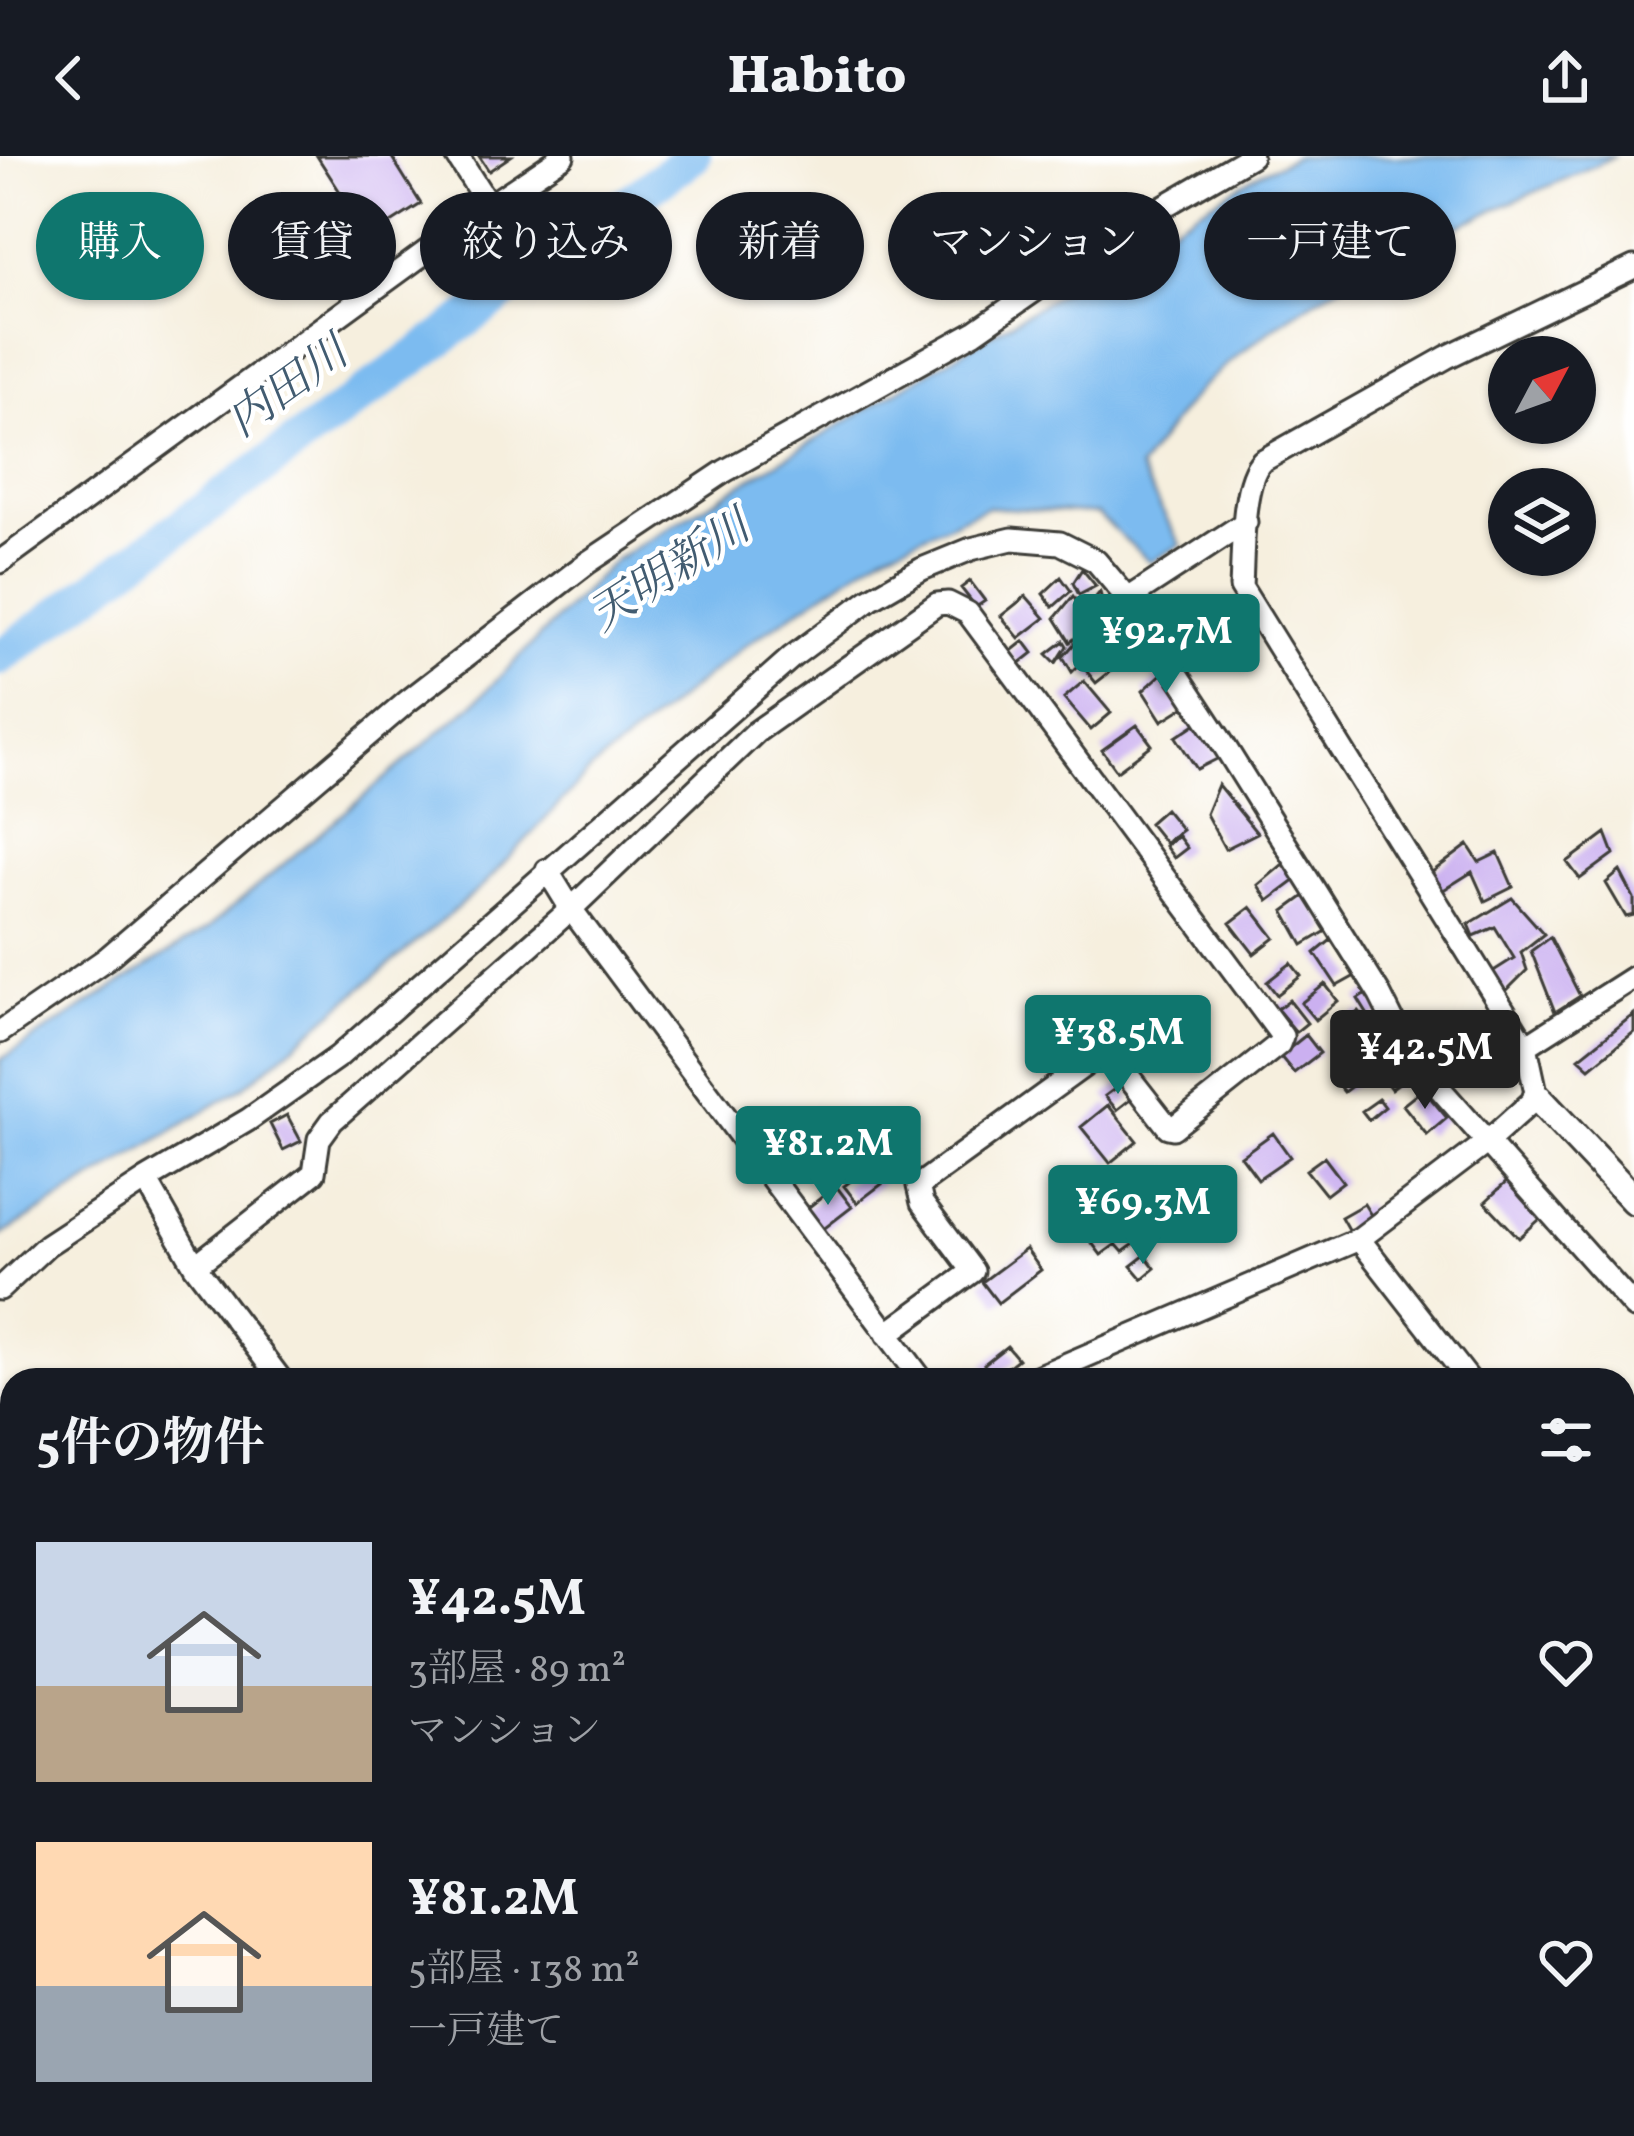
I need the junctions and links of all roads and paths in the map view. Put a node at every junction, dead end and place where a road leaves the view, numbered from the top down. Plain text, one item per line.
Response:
1 (457, 156) edge
2 (563, 156) edge
3 (1251, 156) edge
4 (480, 192) edge
5 (510, 192) edge
6 (420, 256) edge
7 (1634, 267) edge
8 (1246, 522) junction
9 (0, 562) edge
10 (1128, 599) junction
11 (548, 870) junction
12 (571, 909) junction
13 (1634, 977) edge
14 (0, 1031) edge
15 (1526, 1046) junction
16 (1537, 1097) junction
17 (1488, 1141) junction
18 (146, 1180) junction
19 (1634, 1200) edge
20 (1359, 1240) junction
21 (195, 1266) junction
22 (0, 1289) edge
23 (1634, 1307) edge
24 (887, 1334) junction
25 (272, 1368) edge
26 (913, 1368) edge
27 (1058, 1368) edge
28 (1460, 1368) edge

1 - 4 street
2 - 5 street
3 - 14 street
6 - 9 street
7 - 8 street
8 - 10 street
8 - 15 street
10 - 11 street
10 - 17 street
11 - 12 street
11 - 18 street
12 - 21 street
12 - 24 street
12 - 24 street
13 - 15 street
15 - 16 street
16 - 17 street
16 - 19 street
17 - 20 street
17 - 23 street
18 - 21 street
18 - 22 street
20 - 27 street
20 - 28 street
21 - 25 street
24 - 26 street

